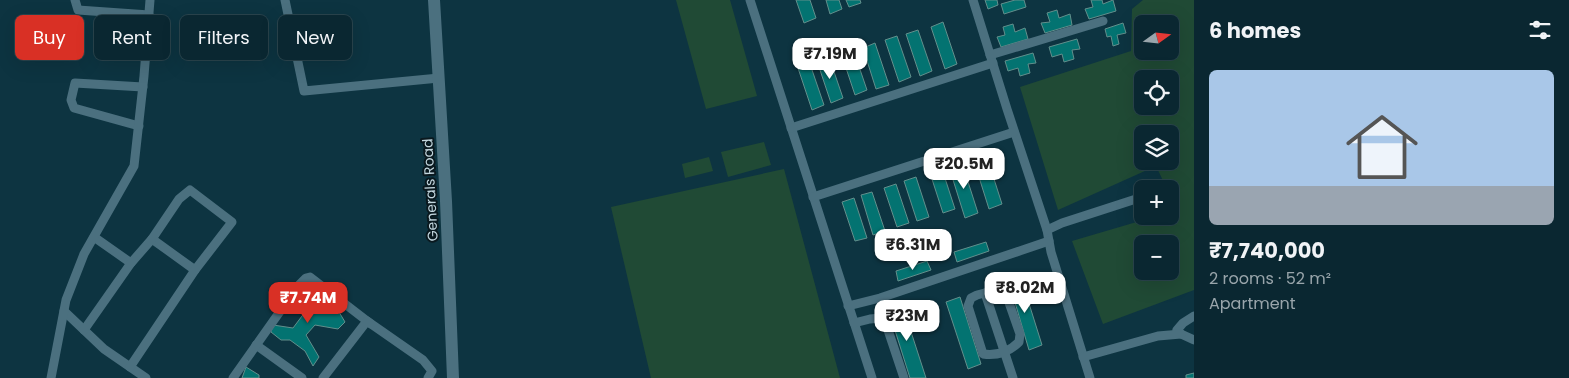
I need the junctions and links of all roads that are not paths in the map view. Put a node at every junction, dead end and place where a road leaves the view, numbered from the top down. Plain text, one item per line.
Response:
1 (75, 0) edge
2 (150, 0) edge
3 (285, 0) edge
4 (434, 0) edge
5 (750, 0) edge
6 (973, 0) edge
7 (149, 15) joint
8 (1103, 21) dead end
9 (992, 59) junction
10 (145, 60) edge
11 (439, 78) junction
12 (143, 87) junction
13 (139, 126) junction
14 (791, 128) junction
15 (1014, 132) junction
16 (813, 197) junction
17 (1134, 201) edge
18 (1047, 230) junction
19 (94, 237) junction
20 (152, 239) junction
21 (1049, 241) junction
22 (131, 263) junction
23 (194, 270) junction
24 (985, 293) junction
25 (848, 306) junction
26 (64, 311) junction
27 (1194, 316) edge
28 (854, 323) junction
29 (371, 324) junction
30 (84, 330) junction
31 (1180, 334) junction
32 (1194, 340) edge
33 (256, 345) junction
34 (1004, 352) junction
35 (1083, 357) junction
36 (130, 366) junction
37 (51, 378) edge
38 (146, 378) edge
39 (233, 378) edge
40 (302, 378) edge
41 (323, 378) edge
42 (428, 378) edge
43 (453, 378) edge
44 (872, 378) edge
45 (904, 378) edge
46 (1013, 378) edge
47 (1090, 378) edge

1 - 7 street
2 - 7 street
3 - 11 street
4 - 11 street, Generals Road
5 - 14 street
6 - 9 street
8 - 9 street
9 - 14 street
9 - 15 street
10 - 12 street
11 - 43 street, Generals Road
12 - 13 street
12 - 13 street
13 - 19 street
14 - 16 street
15 - 16 street
15 - 18 street
16 - 25 street
17 - 18 street
18 - 21 street
19 - 22 street
19 - 26 street
20 - 22 street
20 - 23 street
20 - 23 street
21 - 25 street
21 - 35 street
22 - 30 street
23 - 36 street
24 - 34 street
24 - 34 street
24 - 34 street
25 - 28 street
26 - 30 street
26 - 37 street
27 - 31 street
28 - 44 street
28 - 45 street
29 - 33 street
29 - 41 street
29 - 42 street
30 - 36 street
31 - 32 street
31 - 35 street
33 - 39 street
33 - 40 street
34 - 46 street
35 - 47 street
36 - 38 street

